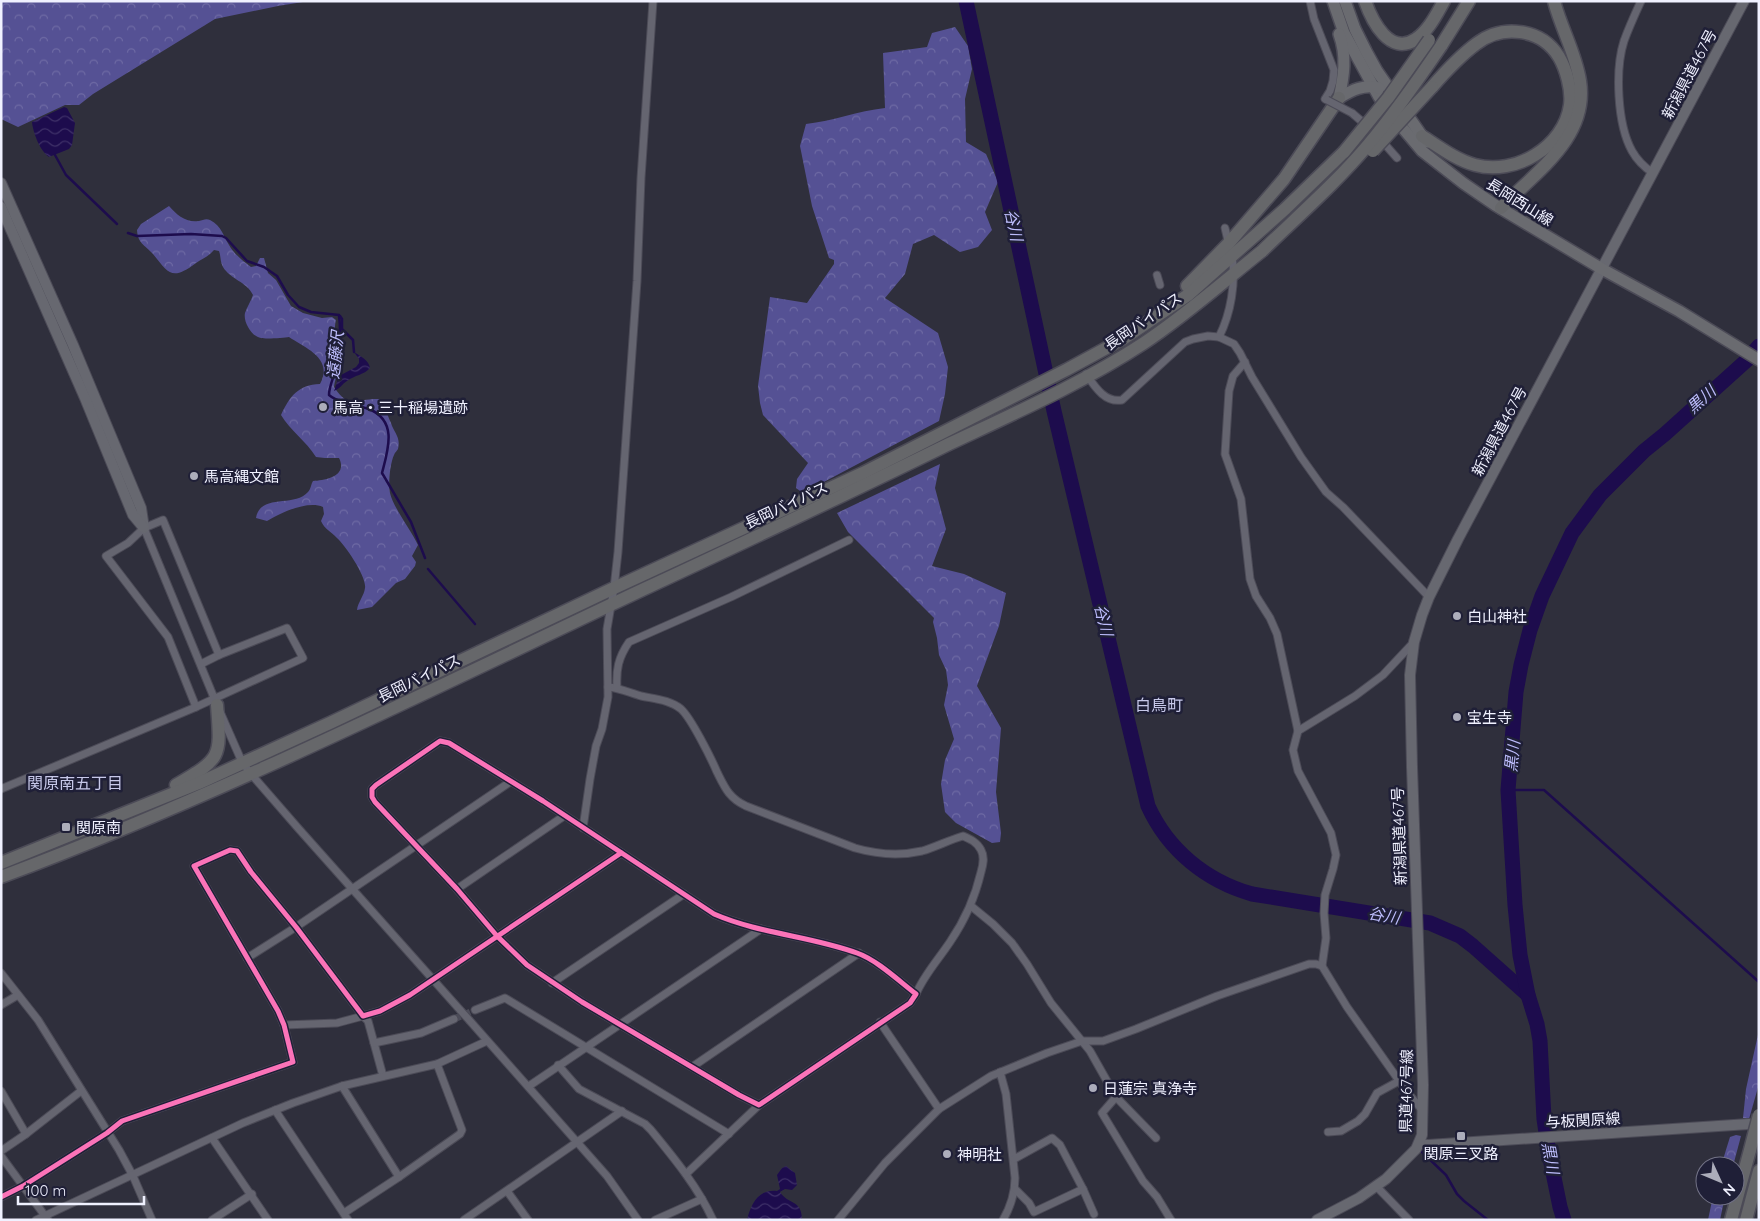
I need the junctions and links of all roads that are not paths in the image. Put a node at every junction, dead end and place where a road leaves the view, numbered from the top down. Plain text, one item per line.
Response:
1 (653, 1) edge
2 (1310, 1) edge
3 (1326, 1) edge
4 (1333, 1) edge
5 (1345, 1) edge
6 (1365, 1) edge
7 (1444, 1) edge
8 (1454, 1) edge
9 (1469, 1) edge
10 (1554, 1) edge
11 (1641, 1) edge
12 (1744, 1) edge
13 (1374, 86) junction
14 (1333, 99) junction
15 (1399, 101) junction
16 (1422, 136) junction
17 (1397, 158) dead end
18 (1653, 173) junction
19 (1, 183) edge
20 (1498, 206) junction
21 (1, 207) edge
22 (1225, 228) dead end
23 (1228, 244) junction
24 (1262, 251) junction
25 (1232, 258) junction
26 (1602, 269) junction
27 (1232, 274) junction
28 (1156, 275) dead end
29 (1160, 285) dead end
30 (1219, 337) junction
31 (1123, 339) junction
32 (1759, 360) edge
33 (1245, 362) junction
34 (1086, 373) junction
35 (144, 528) junction
36 (849, 540) dead end
37 (614, 588) junction
38 (1430, 597) junction
39 (611, 605) junction
40 (1414, 642) junction
41 (219, 655) junction
42 (201, 664) junction
43 (608, 687) junction
44 (617, 688) junction
45 (216, 702) junction
46 (196, 707) junction
47 (1298, 731) junction
48 (242, 762) junction
49 (251, 774) junction
50 (510, 782) junction
51 (1, 789) edge
52 (139, 807) junction
53 (564, 816) junction
54 (583, 828) junction
55 (416, 845) junction
56 (621, 853) junction
57 (1, 863) edge
58 (1, 877) edge
59 (353, 889) junction
60 (457, 889) junction
61 (684, 894) junction
62 (971, 906) junction
63 (1416, 910) joint
64 (296, 927) junction
65 (760, 929) junction
66 (497, 936) junction
67 (859, 953) junction
68 (248, 958) junction
69 (1322, 966) junction
70 (1, 973) edge
71 (434, 979) junction
72 (552, 983) junction
73 (18, 994) junction
74 (916, 994) junction
75 (1, 1005) edge
76 (475, 1010) tunnel mouth
77 (363, 1016) junction
78 (454, 1019) tunnel mouth
79 (880, 1022) junction
80 (620, 1024) junction
81 (284, 1025) junction
82 (487, 1040) junction
83 (1082, 1041) junction
84 (374, 1043) junction
85 (584, 1047) junction
86 (437, 1064) junction
87 (558, 1065) junction
88 (692, 1067) junction
89 (1000, 1072) junction
90 (383, 1076) junction
91 (1399, 1081) junction
92 (342, 1086) junction
93 (529, 1086) junction
94 (1, 1091) edge
95 (81, 1091) junction
96 (1116, 1097) junction
97 (759, 1105) junction
98 (939, 1109) junction
99 (275, 1110) junction
100 (622, 1111) junction
101 (1424, 1111) junction
102 (1759, 1115) edge
103 (1749, 1124) dead end
104 (1328, 1132) dead end
105 (107, 1133) junction
106 (26, 1134) junction
107 (729, 1134) junction
108 (212, 1138) junction
109 (1156, 1138) dead end
110 (578, 1142) junction
111 (1419, 1144) junction
112 (1, 1151) edge
113 (1, 1156) edge
114 (1014, 1159) junction
115 (1759, 1171) edge
116 (686, 1174) junction
117 (133, 1176) junction
118 (399, 1177) junction
119 (22, 1186) junction
120 (1376, 1186) junction
121 (1083, 1189) junction
122 (1015, 1190) junction
123 (507, 1191) junction
124 (252, 1194) junction
125 (1, 1197) edge
126 (702, 1199) junction
127 (344, 1213) junction
128 (1094, 1214) dead end
129 (46, 1218) edge
130 (36, 1220) edge
131 (152, 1220) edge
132 (212, 1220) edge
133 (268, 1220) edge
134 (348, 1220) edge
135 (464, 1220) edge
136 (528, 1220) edge
137 (638, 1220) edge
138 (655, 1220) edge
139 (713, 1220) edge
140 (838, 1220) edge
141 (1004, 1220) edge
142 (1171, 1220) edge
143 (1317, 1220) edge
144 (1409, 1220) edge
145 (1731, 1220) edge
146 (1746, 1220) edge

1 - 37 street
2 - 14 street
3 - 14 main road
4 - 13 main road, 長岡西山線
5 - 15 main road
6 - 7 highway
8 - 25 highway, 長岡バイパス, bridge
9 - 24 highway, 長岡バイパス, bridge
10 - 20 highway
11 - 18 street
12 - 18 main road, 新潟県道467号
13 - 14 main road
13 - 15 main road
13 - 20 main road, 長岡西山線
14 - 17 street, bridge
14 - 23 highway
15 - 16 main road
16 - 20 main road
16 - 24 highway, bridge
18 - 26 main road, 新潟県道467号
19 - 35 main road
20 - 26 main road, 長岡西山線
21 - 35 main road
22 - 23 street
23 - 25 street
23 - 31 highway
24 - 27 highway, 長岡バイパス
25 - 27 street
25 - 31 highway, 長岡バイパス
26 - 32 main road, 長岡西山線
26 - 38 main road, 新潟県道467号
27 - 30 street
27 - 34 highway, 長岡バイパス
28 - 29 street
30 - 33 street
30 - 34 street
31 - 37 highway, 長岡バイパス
33 - 38 street
33 - 47 street
34 - 39 highway, 長岡バイパス
35 - 41 street
35 - 42 street
35 - 46 street
36 - 44 street
37 - 39 street
37 - 48 highway, 長岡バイパス
38 - 40 main road, 新潟県道467号
39 - 43 street
39 - 49 highway, 長岡バイパス
40 - 47 street
40 - 63 main road, 新潟県道467号
41 - 42 street
41 - 45 street
42 - 45 street
43 - 44 street
43 - 54 street
44 - 62 street
45 - 46 street
45 - 48 street
45 - 52 highway
46 - 51 street
47 - 69 street
48 - 49 street
48 - 52 highway, 長岡バイパス
49 - 58 highway, 長岡バイパス
49 - 59 street
50 - 53 street
50 - 55 street
50 - 55 street
52 - 57 highway, 長岡バイパス
53 - 54 street
53 - 60 street
54 - 56 street
55 - 59 street
55 - 60 street
56 - 61 street
56 - 66 street
59 - 64 street
59 - 71 street
60 - 66 street
61 - 65 street
61 - 72 street
62 - 74 street
62 - 83 street
63 - 101 main road, 県道467号線
64 - 68 street
64 - 68 street
64 - 77 street
65 - 67 street
65 - 80 street
66 - 71 street
66 - 72 street
67 - 74 street
67 - 88 street
68 - 81 street
69 - 83 street
69 - 91 street
70 - 73 street
71 - 77 street
71 - 82 street, bridge
72 - 80 street
73 - 75 street
73 - 95 street
74 - 79 street
76 - 85 street
77 - 81 street
77 - 84 street
78 - 84 street
79 - 97 street
79 - 98 street
80 - 85 street
80 - 88 street
81 - 105 street
82 - 86 street
82 - 93 street
83 - 89 street
83 - 96 street
84 - 90 street
85 - 87 street
85 - 107 street
86 - 90 street
86 - 118 street
87 - 93 street
87 - 100 street
88 - 97 street
89 - 98 street
89 - 114 street
90 - 92 street
91 - 101 street
91 - 104 street
92 - 99 street
92 - 118 street
93 - 110 street
94 - 106 street
95 - 105 street
95 - 106 street
96 - 109 street
96 - 142 street
97 - 107 street
98 - 140 street
99 - 108 street
99 - 127 street
100 - 110 street
100 - 116 street
101 - 111 main road, 県道467号線
102 - 145 highway, bridge
103 - 111 main road, 与板関原線
105 - 117 street
105 - 119 street
106 - 112 street
107 - 116 street
108 - 117 street
108 - 124 street
110 - 123 street
110 - 137 street
111 - 120 main road, 県道467号線
113 - 119 street
114 - 121 street
114 - 122 street
115 - 146 highway
116 - 126 street
117 - 129 street
117 - 131 street
118 - 127 street
119 - 125 street
119 - 129 street
120 - 143 main road, 県道467号線
120 - 144 street
121 - 122 street
121 - 128 street
122 - 141 street
123 - 135 street
123 - 136 street
124 - 132 street
124 - 133 street
126 - 138 street
126 - 139 street
127 - 134 street
129 - 130 street

